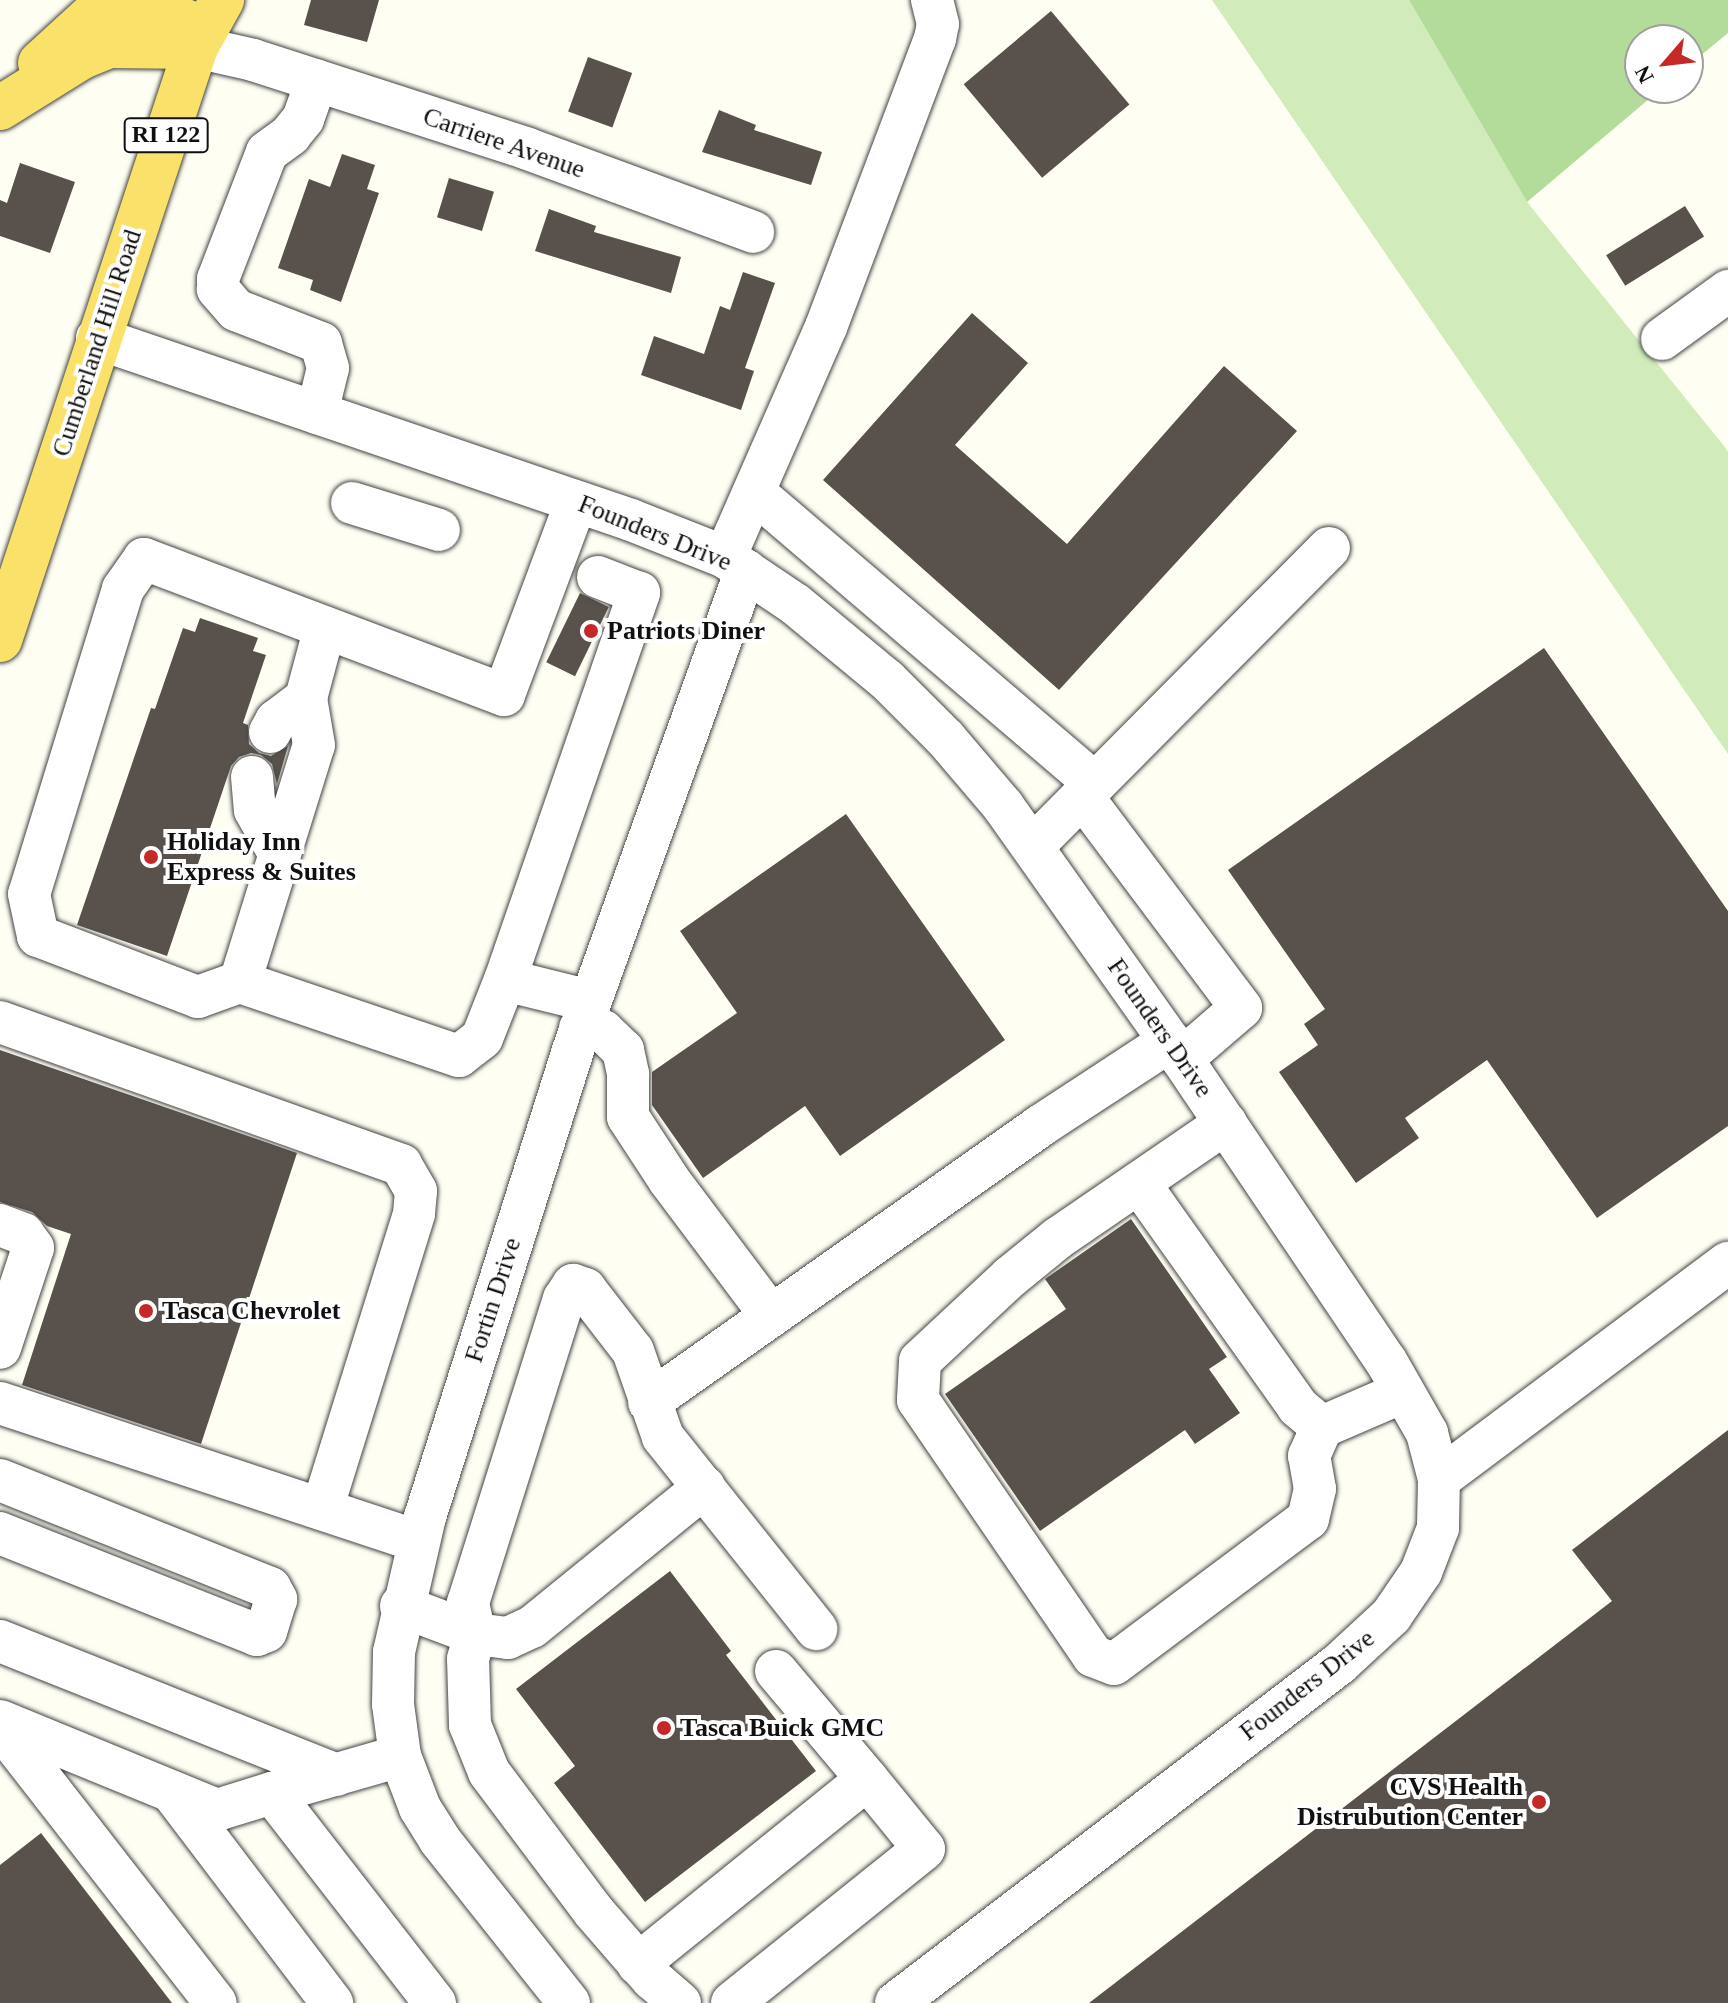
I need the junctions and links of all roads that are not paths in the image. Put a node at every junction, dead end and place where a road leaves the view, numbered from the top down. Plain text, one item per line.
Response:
1 (932, 0) edge
2 (102, 6) edge
3 (207, 25) edge
4 (317, 80) junction
5 (0, 99) edge
6 (0, 108) edge
7 (753, 232) dead end
8 (1728, 291) edge
9 (97, 338) junction
10 (1662, 339) dead end
11 (317, 413) junction
12 (755, 493) junction
13 (576, 502) junction
14 (352, 503) dead end
15 (439, 530) dead end
16 (1329, 548) dead end
17 (736, 564) junction
18 (598, 577) dead end
19 (325, 627) junction
20 (0, 640) edge
21 (306, 698) junction
22 (270, 732) dead end
23 (252, 777) dead end
24 (1089, 790) junction
25 (1033, 846) junction
26 (280, 855) junction
27 (505, 980) junction
28 (240, 982) junction
29 (585, 1014) junction
30 (0, 1022) edge
31 (1176, 1050) junction
32 (1226, 1123) junction
33 (1139, 1183) junction
34 (0, 1225) edge
35 (1728, 1263) edge
36 (771, 1316) junction
37 (0, 1348) edge
38 (1403, 1392) junction
39 (649, 1402) junction
40 (0, 1403) edge
41 (1322, 1427) junction
42 (1439, 1479) junction
43 (0, 1480) edge
44 (704, 1487) junction
45 (322, 1509) junction
46 (0, 1533) edge
47 (418, 1541) junction
48 (401, 1606) junction
49 (816, 1629) dead end
50 (475, 1634) junction
51 (0, 1641) edge
52 (776, 1671) dead end
53 (0, 1724) edge
54 (400, 1756) junction
55 (336, 1775) junction
56 (867, 1779) junction
57 (272, 1793) junction
58 (175, 1796) junction
59 (638, 1964) junction
60 (216, 2003) edge
61 (332, 2003) edge
62 (435, 2003) edge
63 (569, 2003) edge
64 (680, 2003) edge
65 (732, 2003) edge
66 (896, 2003) edge

1 - 12 street, Fortin Drive
2 - 3 main road
2 - 5 main road
3 - 4 street, Carriere Avenue
3 - 6 main road
3 - 9 main road, Cumberland Hill Road / RI 122
4 - 7 street, Carriere Avenue
4 - 11 street
8 - 10 street
9 - 11 street, Founders Drive
9 - 20 main road, Cumberland Hill Road / RI 122
11 - 13 street, Founders Drive
12 - 17 street, Fortin Drive
12 - 24 street
13 - 17 street, Founders Drive
13 - 19 street
14 - 15 street
16 - 24 street
17 - 25 street, Founders Drive
17 - 29 street, Fortin Drive
18 - 27 street
19 - 21 street
19 - 28 street
21 - 22 street
21 - 26 street
23 - 26 street
24 - 25 street
24 - 31 street
25 - 31 street, Founders Drive
26 - 28 street
27 - 28 street
27 - 29 street
29 - 36 street
29 - 47 street, Fortin Drive
30 - 45 street
31 - 32 street, Founders Drive
31 - 36 street
32 - 33 street
32 - 38 street, Founders Drive
33 - 41 street
33 - 41 street
34 - 37 street
35 - 42 street
36 - 39 street
38 - 41 street
38 - 42 street, Founders Drive
39 - 44 street
39 - 50 street
40 - 45 street
42 - 66 street, Founders Drive
43 - 46 street
44 - 49 street
44 - 50 street
45 - 47 street
47 - 48 street, Fortin Drive
48 - 50 street
48 - 54 street, Fortin Drive
50 - 59 street
51 - 55 street
52 - 56 street
53 - 58 street
53 - 60 street
54 - 55 street
54 - 63 street, Fortin Drive
55 - 57 street
56 - 59 street
56 - 65 street
57 - 58 street
57 - 62 street
58 - 61 street
59 - 64 street

